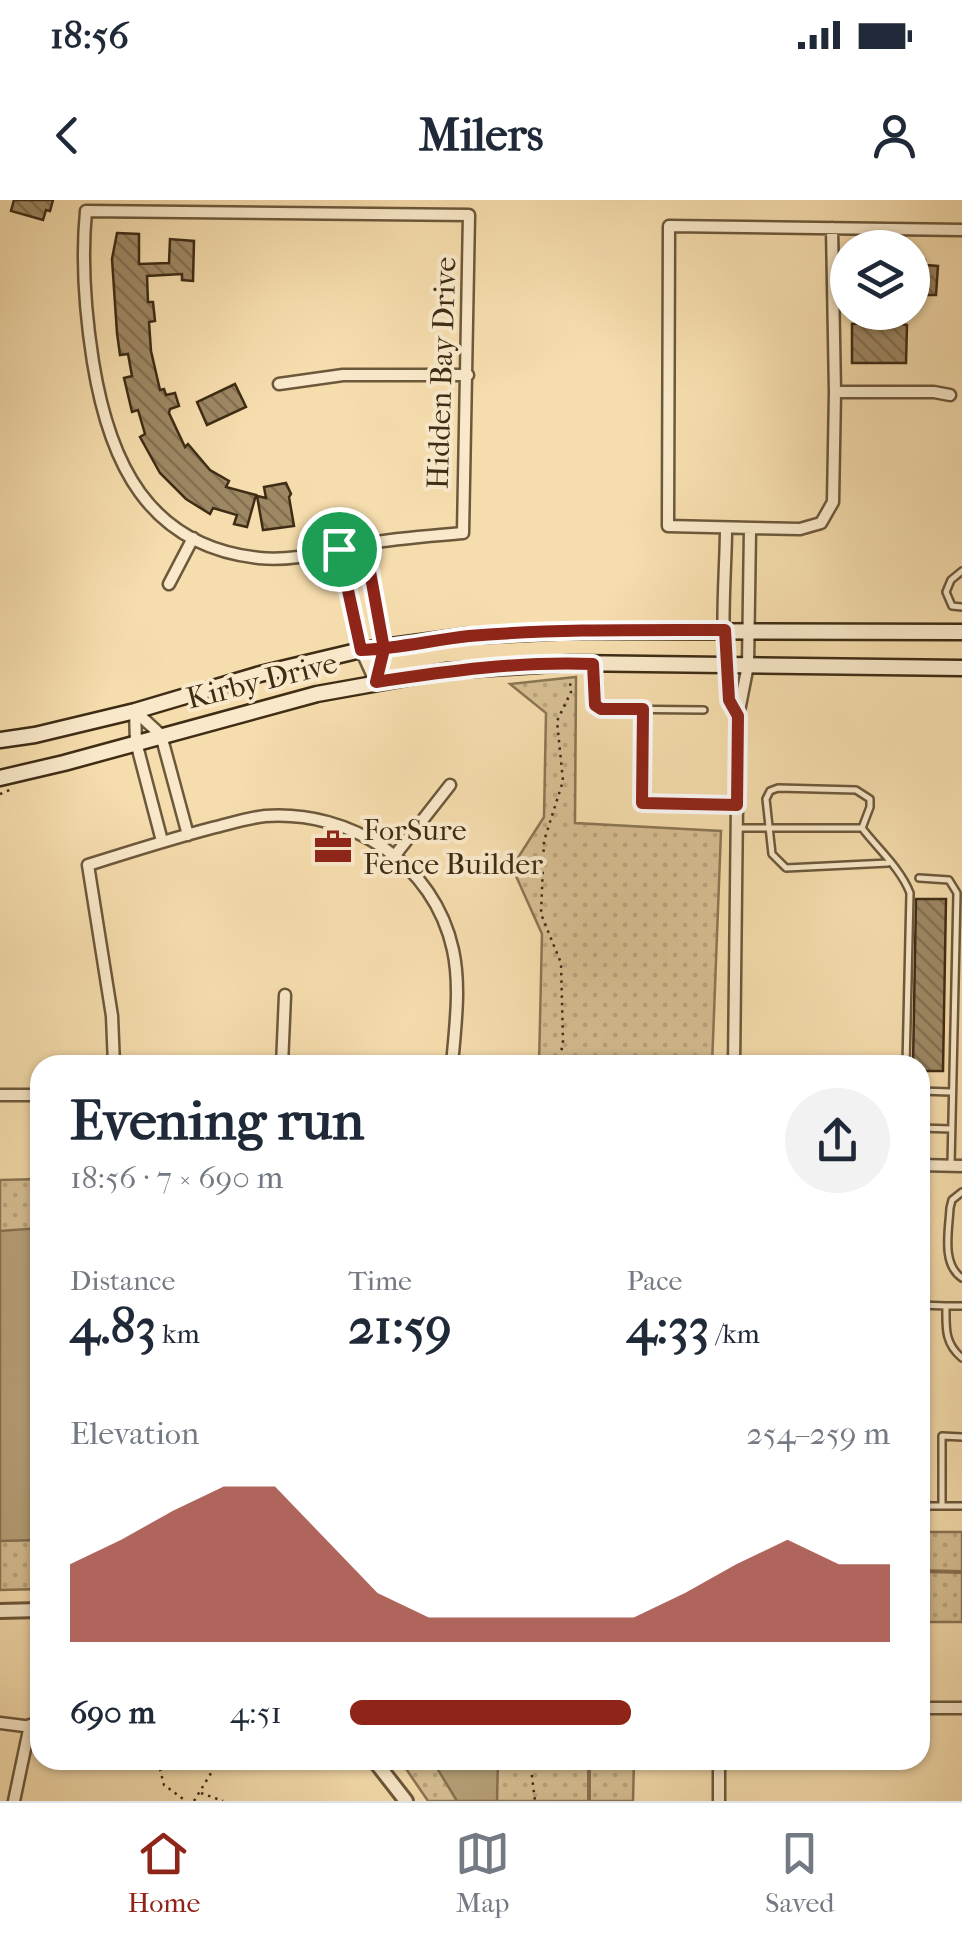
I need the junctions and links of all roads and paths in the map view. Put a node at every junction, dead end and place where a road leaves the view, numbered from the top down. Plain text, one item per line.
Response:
1 (832, 228) junction
2 (962, 230) edge
3 (468, 374) junction
4 (279, 384) dead end
5 (835, 392) junction
6 (950, 395) dead end
7 (750, 529) junction
8 (726, 530) junction
9 (192, 538) junction
10 (365, 544) junction
11 (339, 549) junction
12 (962, 572) edge
13 (169, 584) dead end
14 (962, 607) edge
15 (725, 630) junction
16 (750, 630) junction
17 (962, 632) edge
18 (384, 649) junction
19 (361, 650) junction
20 (593, 664) junction
21 (726, 665) junction
22 (748, 665) junction
23 (962, 668) edge
24 (376, 682) junction
25 (570, 682) dead end
26 (643, 709) junction
27 (704, 710) dead end
28 (135, 711) junction
29 (738, 716) junction
30 (160, 736) junction
31 (0, 740) edge
32 (136, 742) junction
33 (0, 778) edge
34 (450, 785) dead end
35 (737, 805) junction
36 (736, 828) junction
37 (767, 828) junction
38 (862, 828) junction
39 (188, 834) junction
40 (162, 841) junction
41 (396, 854) junction
42 (888, 863) junction
43 (919, 878) dead end
44 (958, 972) edge
45 (285, 996) dead end
46 (114, 1055) edge
47 (282, 1055) edge
48 (453, 1055) edge
49 (561, 1055) edge
50 (734, 1055) edge
51 (906, 1055) edge
52 (930, 1091) edge
53 (951, 1092) junction
54 (0, 1095) edge
55 (30, 1095) edge
56 (930, 1128) edge
57 (951, 1129) junction
58 (930, 1165) edge
59 (956, 1166) edge
60 (962, 1192) edge
61 (962, 1278) edge
62 (930, 1306) edge
63 (946, 1306) junction
64 (962, 1306) edge
65 (962, 1358) edge
66 (962, 1436) edge
67 (930, 1506) edge
68 (942, 1506) junction
69 (962, 1506) edge
70 (30, 1610) edge
71 (0, 1612) edge
72 (930, 1708) edge
73 (962, 1708) edge
74 (0, 1723) edge
75 (30, 1726) edge
76 (30, 1744) edge
77 (160, 1770) edge
78 (213, 1770) edge
79 (382, 1770) edge
80 (531, 1770) edge
81 (719, 1770) edge
82 (200, 1792) junction
83 (14, 1801) edge
84 (186, 1801) edge
85 (194, 1801) edge
86 (223, 1801) edge
87 (406, 1801) edge
88 (535, 1801) edge
89 (719, 1801) edge

1 - 2 street
1 - 5 street
1 - 8 street
3 - 4 street
3 - 9 street, Hidden Bay Drive
3 - 10 street, Hidden Bay Drive
5 - 6 street
5 - 7 street
7 - 8 street
7 - 16 street
8 - 15 street
9 - 11 street
9 - 13 street
10 - 11 street
10 - 18 street
11 - 19 street
12 - 14 lane
15 - 16 main road, Kirby Drive
15 - 18 main road, Kirby Drive
15 - 21 street
16 - 17 main road, Kirby Drive
16 - 22 street
18 - 19 main road, Kirby Drive
18 - 24 street
19 - 24 street
19 - 28 main road, Kirby Drive
20 - 21 main road, Kirby Drive
20 - 24 main road, Kirby Drive
20 - 26 lane
21 - 22 main road, Kirby Drive
21 - 29 street
22 - 23 main road, Kirby Drive
22 - 29 street
24 - 30 main road, Kirby Drive
25 - 49 path
26 - 27 lane
26 - 35 lane
28 - 30 street
28 - 31 main road, Kirby Drive
28 - 32 street
29 - 35 street
30 - 32 main road, Kirby Drive
30 - 39 street
32 - 33 main road, Kirby Drive
32 - 40 street
34 - 41 street
35 - 36 street
36 - 37 lane
36 - 50 street
37 - 38 lane
37 - 38 lane
37 - 42 lane
38 - 42 lane
39 - 40 street
39 - 41 street
40 - 46 street
41 - 48 street
42 - 51 lane
43 - 44 lane
44 - 53 lane
45 - 47 street
52 - 53 lane
53 - 57 lane
54 - 55 street
56 - 57 lane
57 - 59 lane
58 - 59 street
60 - 61 lane
62 - 63 lane
63 - 64 lane
63 - 65 lane
66 - 68 lane
67 - 68 lane
68 - 69 lane
70 - 71 street
72 - 73 street
74 - 75 street
76 - 83 street
77 - 84 path
78 - 82 path
79 - 87 street
80 - 88 path
81 - 89 street
82 - 85 path
82 - 86 path

